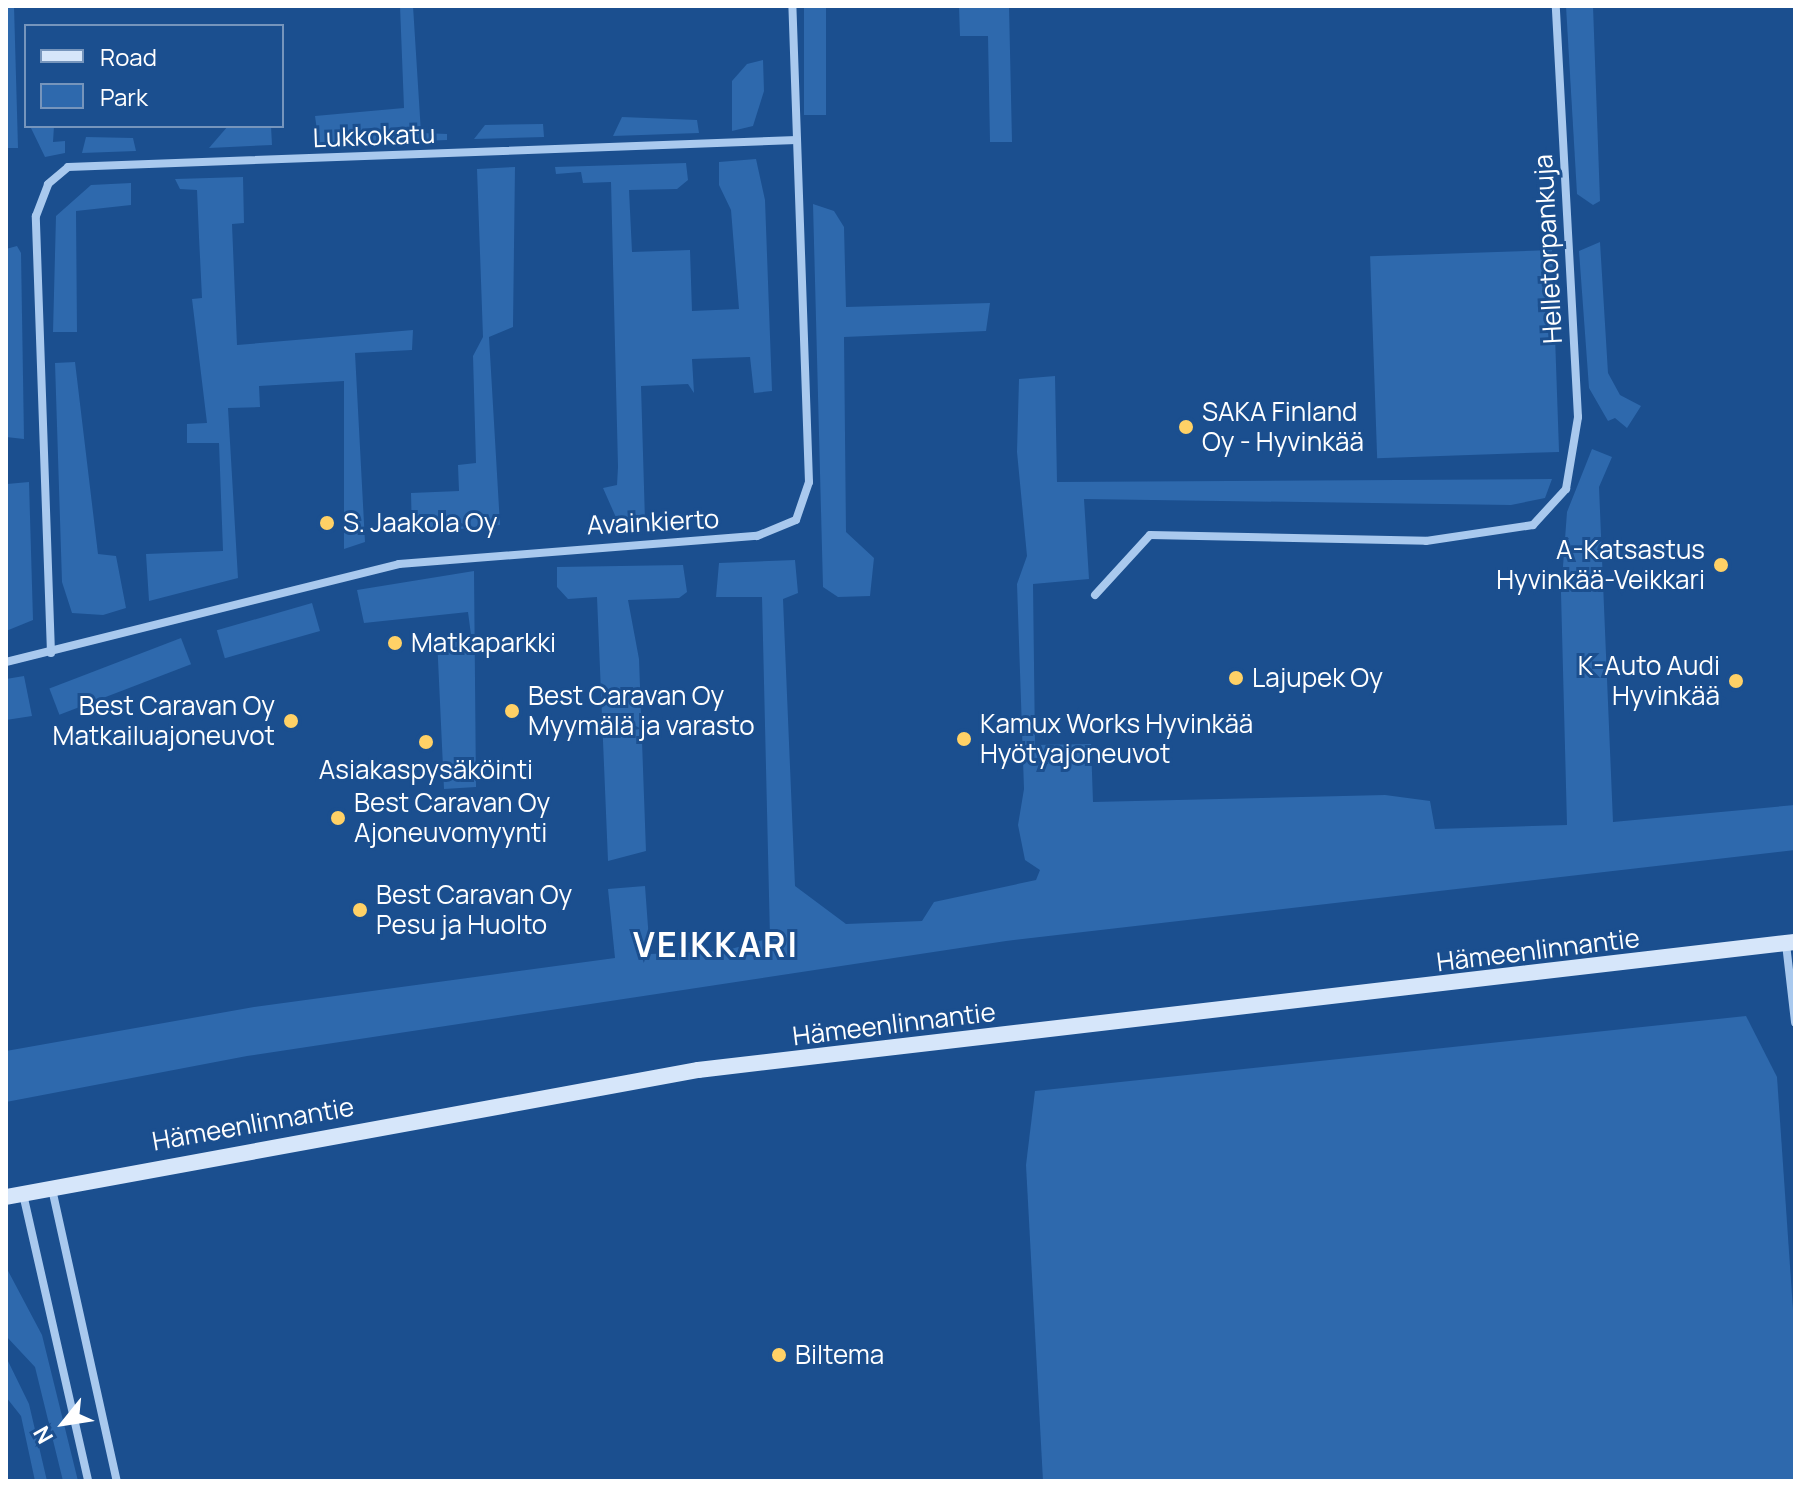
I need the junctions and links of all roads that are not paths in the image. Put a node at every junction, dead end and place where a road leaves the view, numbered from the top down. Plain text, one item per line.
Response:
1 (792, 6) edge
2 (1556, 6) edge
3 (796, 140) junction
4 (1095, 595) dead end
5 (51, 653) junction
6 (6, 662) edge
7 (1790, 942) edge
8 (1795, 1022) edge
9 (51, 1187) junction
10 (23, 1193) junction
11 (6, 1197) edge
12 (88, 1481) edge
13 (117, 1481) edge

1 - 3 street, Avainkierto
2 - 4 street, Helletorpankuja
3 - 5 street, Avainkierto
3 - 5 street, Lukkokatu
5 - 6 street, Avainkierto
7 - 8 street
7 - 9 main road, Hämeenlinnantie
9 - 10 main road, Hämeenlinnantie
9 - 13 street
10 - 11 main road, Hämeenlinnantie
10 - 12 street

